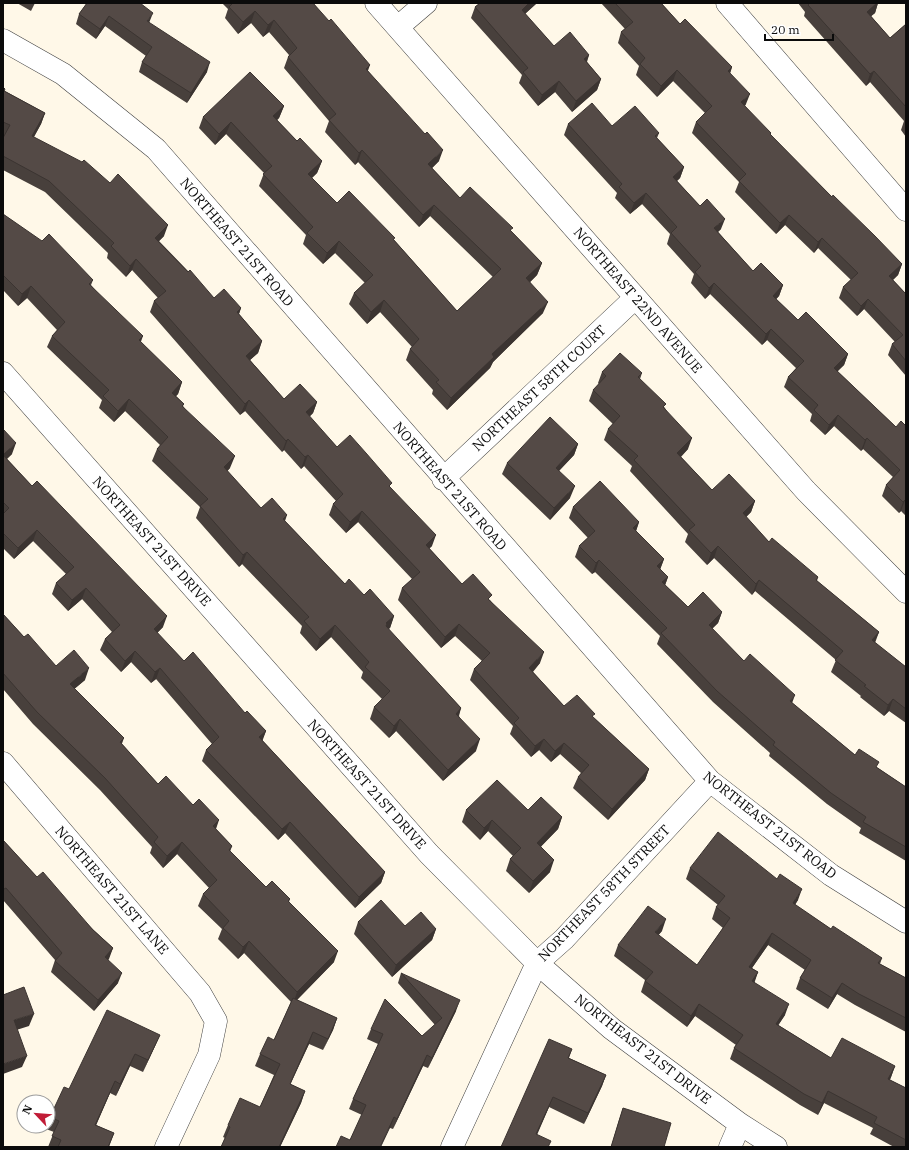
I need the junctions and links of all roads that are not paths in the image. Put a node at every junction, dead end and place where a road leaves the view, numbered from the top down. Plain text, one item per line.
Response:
1 (376, 3) edge
2 (426, 3) edge
3 (727, 3) edge
4 (398, 27) junction
5 (3, 40) edge
6 (906, 210) edge
7 (635, 298) junction
8 (3, 372) edge
9 (443, 478) junction
10 (906, 592) edge
11 (3, 763) edge
12 (710, 780) junction
13 (906, 922) edge
14 (537, 963) junction
15 (740, 1124) junction
16 (166, 1147) edge
17 (452, 1147) edge
18 (730, 1147) edge
19 (776, 1147) edge

1 - 4 street, NORTHEAST 22ND AVENUE
2 - 4 street
3 - 6 street
4 - 7 street, NORTHEAST 22ND AVENUE
5 - 9 street, NORTHEAST 21ST ROAD
7 - 9 street, NORTHEAST 58TH COURT
7 - 10 street, NORTHEAST 22ND AVENUE
8 - 14 street, NORTHEAST 21ST DRIVE
9 - 12 street, NORTHEAST 21ST ROAD
11 - 16 street, NORTHEAST 21ST LANE
12 - 13 street, NORTHEAST 21ST ROAD
12 - 14 street, NORTHEAST 58TH STREET
14 - 15 street, NORTHEAST 21ST DRIVE
14 - 17 street, NORTHEAST 58TH STREET
15 - 18 street
15 - 19 street, NORTHEAST 21ST DRIVE

